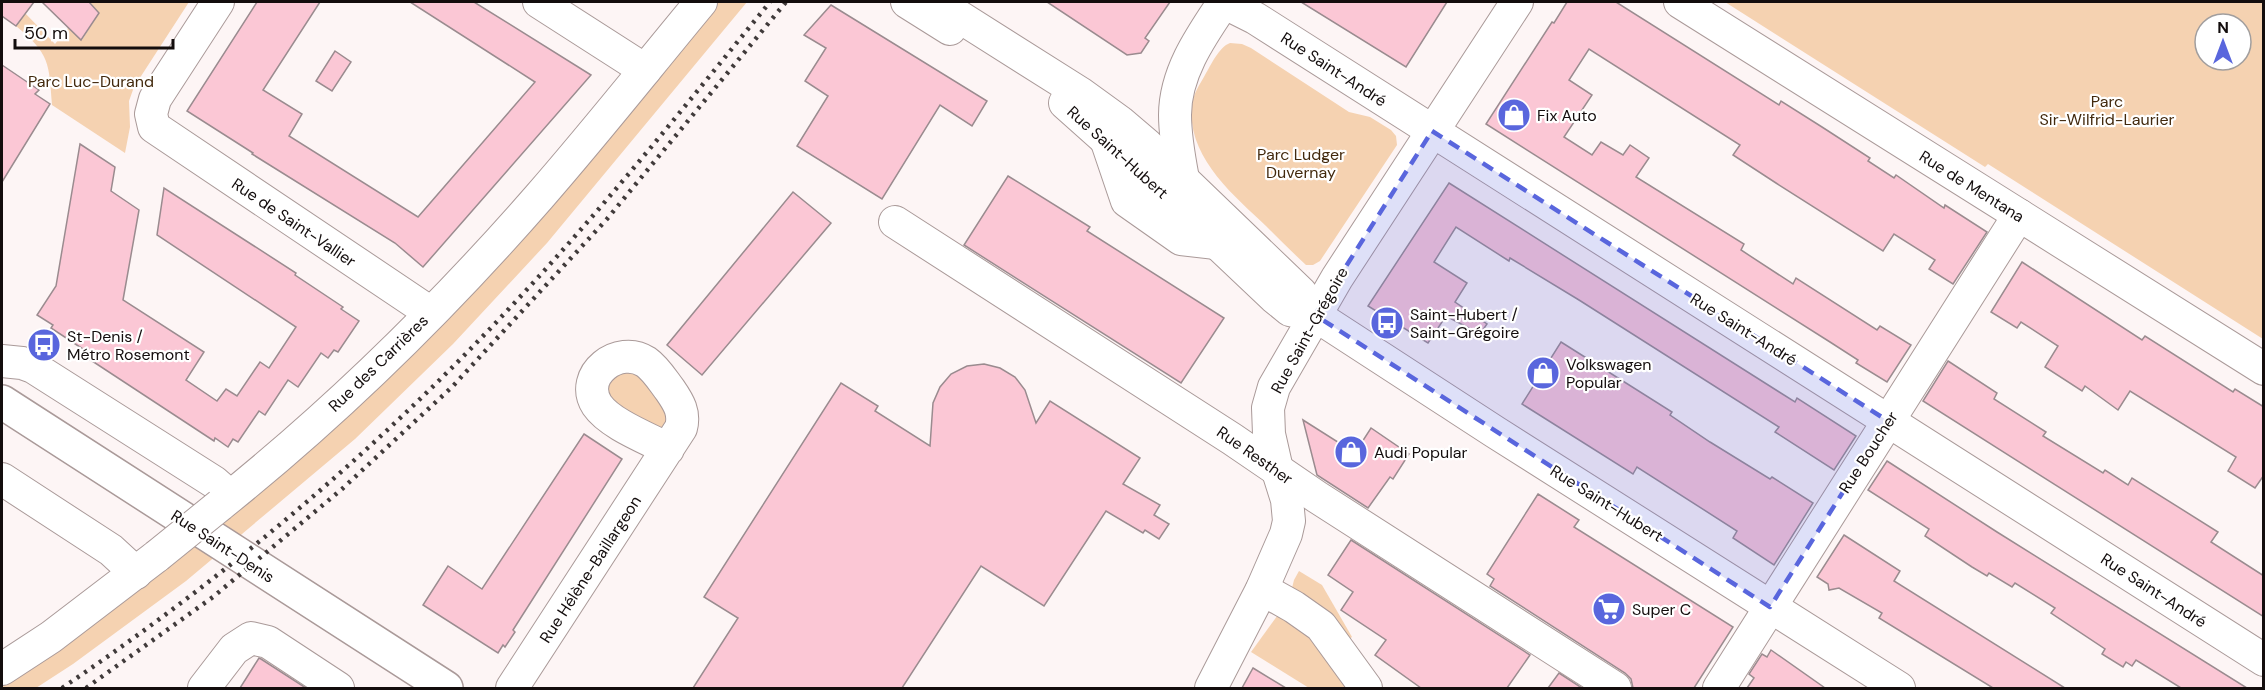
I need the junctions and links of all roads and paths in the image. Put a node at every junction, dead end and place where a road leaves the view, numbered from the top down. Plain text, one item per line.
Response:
1 (218, 2) edge
2 (539, 2) edge
3 (701, 2) edge
4 (907, 2) edge
5 (936, 2) edge
6 (1224, 2) edge
7 (1516, 2) edge
8 (1680, 2) edge
9 (645, 70) junction
10 (1432, 131) junction
11 (1183, 179) junction
12 (2019, 215) junction
13 (895, 222) dead end
14 (431, 313) junction
15 (1315, 315) junction
16 (2, 361) edge
17 (2264, 369) edge
18 (2, 402) edge
19 (1888, 421) junction
20 (2, 427) edge
21 (668, 449) dead end
22 (1278, 471) junction
23 (2, 479) edge
24 (225, 500) junction
25 (146, 564) junction
26 (1262, 589) junction
27 (1770, 607) junction
28 (2264, 660) edge
29 (2, 669) edge
30 (204, 688) edge
31 (338, 688) edge
32 (410, 688) edge
33 (446, 688) edge
34 (512, 688) edge
35 (1211, 688) edge
36 (1366, 688) edge
37 (1615, 688) edge
38 (1719, 688) edge
39 (1899, 688) edge

1 - 14 street, Rue de Saint-Vallier
2 - 9 street
3 - 9 street, Rue des Carrières
4 - 15 street, Rue Saint-Hubert
5 - 11 street, Rue Saint-Hubert
6 - 10 street, Rue Saint-André
6 - 11 street
7 - 10 street, Rue Saint-Grégoire
8 - 12 street, Rue de Mentana
9 - 14 street, Rue des Carrières
10 - 15 street, Rue Saint-Grégoire
10 - 19 street, Rue Saint-André
11 - 15 street, Rue Saint-Hubert
12 - 17 street, Rue de Mentana
12 - 19 street, Rue Boucher
13 - 22 street, Rue Resther
14 - 24 street, Rue des Carrières
15 - 22 street, Rue Saint-Grégoire
15 - 27 street, Rue Saint-Hubert
16 - 24 street
18 - 33 main road, Rue Saint-Denis
19 - 27 street, Rue Boucher
19 - 28 street, Rue Saint-André
20 - 32 main road, Rue Saint-Denis
21 - 34 street, Rue Hélène-Baillargeon
22 - 26 street, Rue Saint-Grégoire
22 - 37 street, Rue Resther
23 - 25 street
24 - 25 street, Rue des Carrières, bridge
25 - 29 street, Rue des Carrières
26 - 35 street, Rue Saint-Grégoire
26 - 36 street
27 - 38 street, Rue Boucher
27 - 39 street, Rue Saint-Hubert
30 - 31 street

